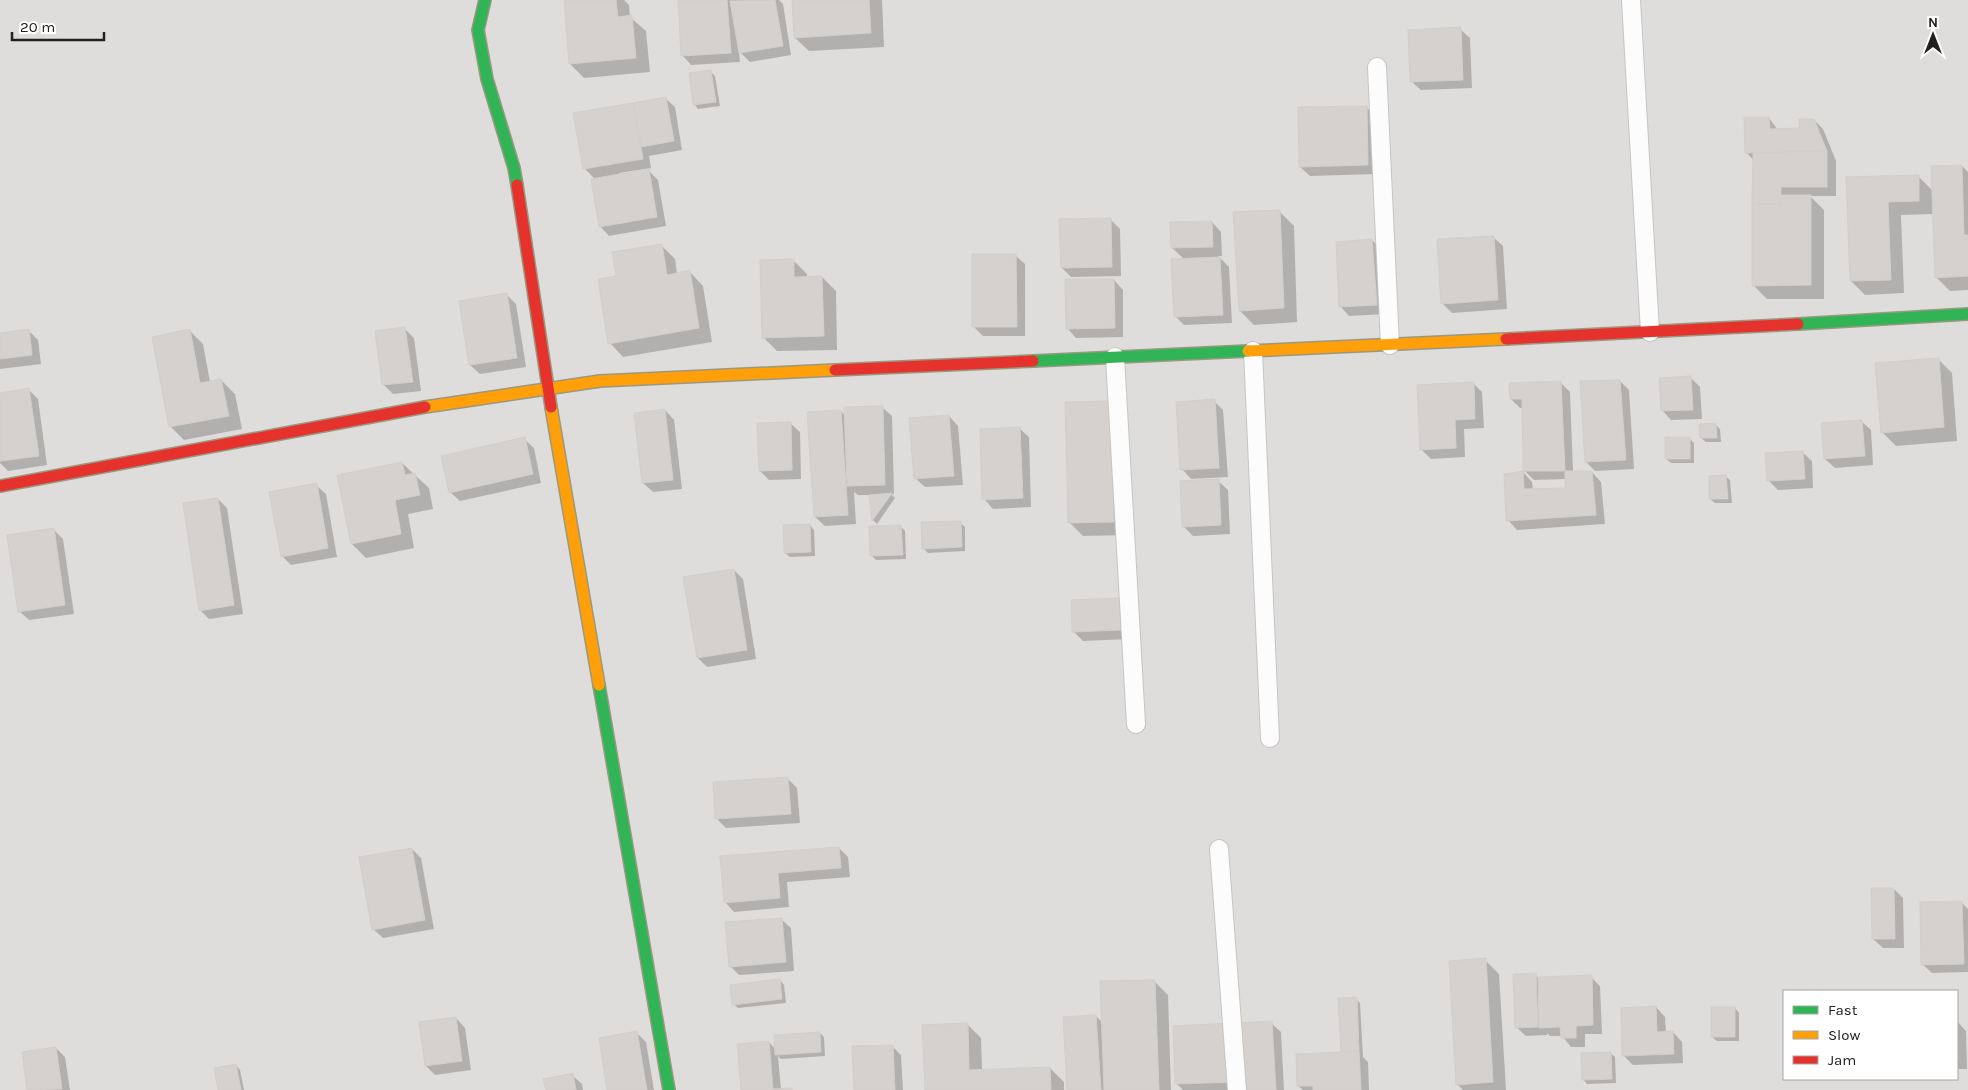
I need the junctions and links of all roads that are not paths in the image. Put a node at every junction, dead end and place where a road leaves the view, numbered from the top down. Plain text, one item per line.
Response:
1 (485, 0) edge
2 (1631, 0) edge
3 (1377, 67) dead end
4 (1968, 314) edge
5 (1650, 332) junction
6 (1390, 345) junction
7 (1253, 351) junction
8 (1115, 357) junction
9 (548, 389) junction
10 (0, 486) edge
11 (1136, 724) dead end
12 (1270, 738) dead end
13 (1218, 849) dead end
14 (669, 1090) edge
15 (1237, 1090) edge

1 - 9 street
2 - 5 lane
3 - 6 lane
4 - 5 street
5 - 6 street
6 - 7 street
7 - 8 street
7 - 12 lane
8 - 9 street
8 - 11 lane
9 - 10 street
9 - 14 street
13 - 15 lane

